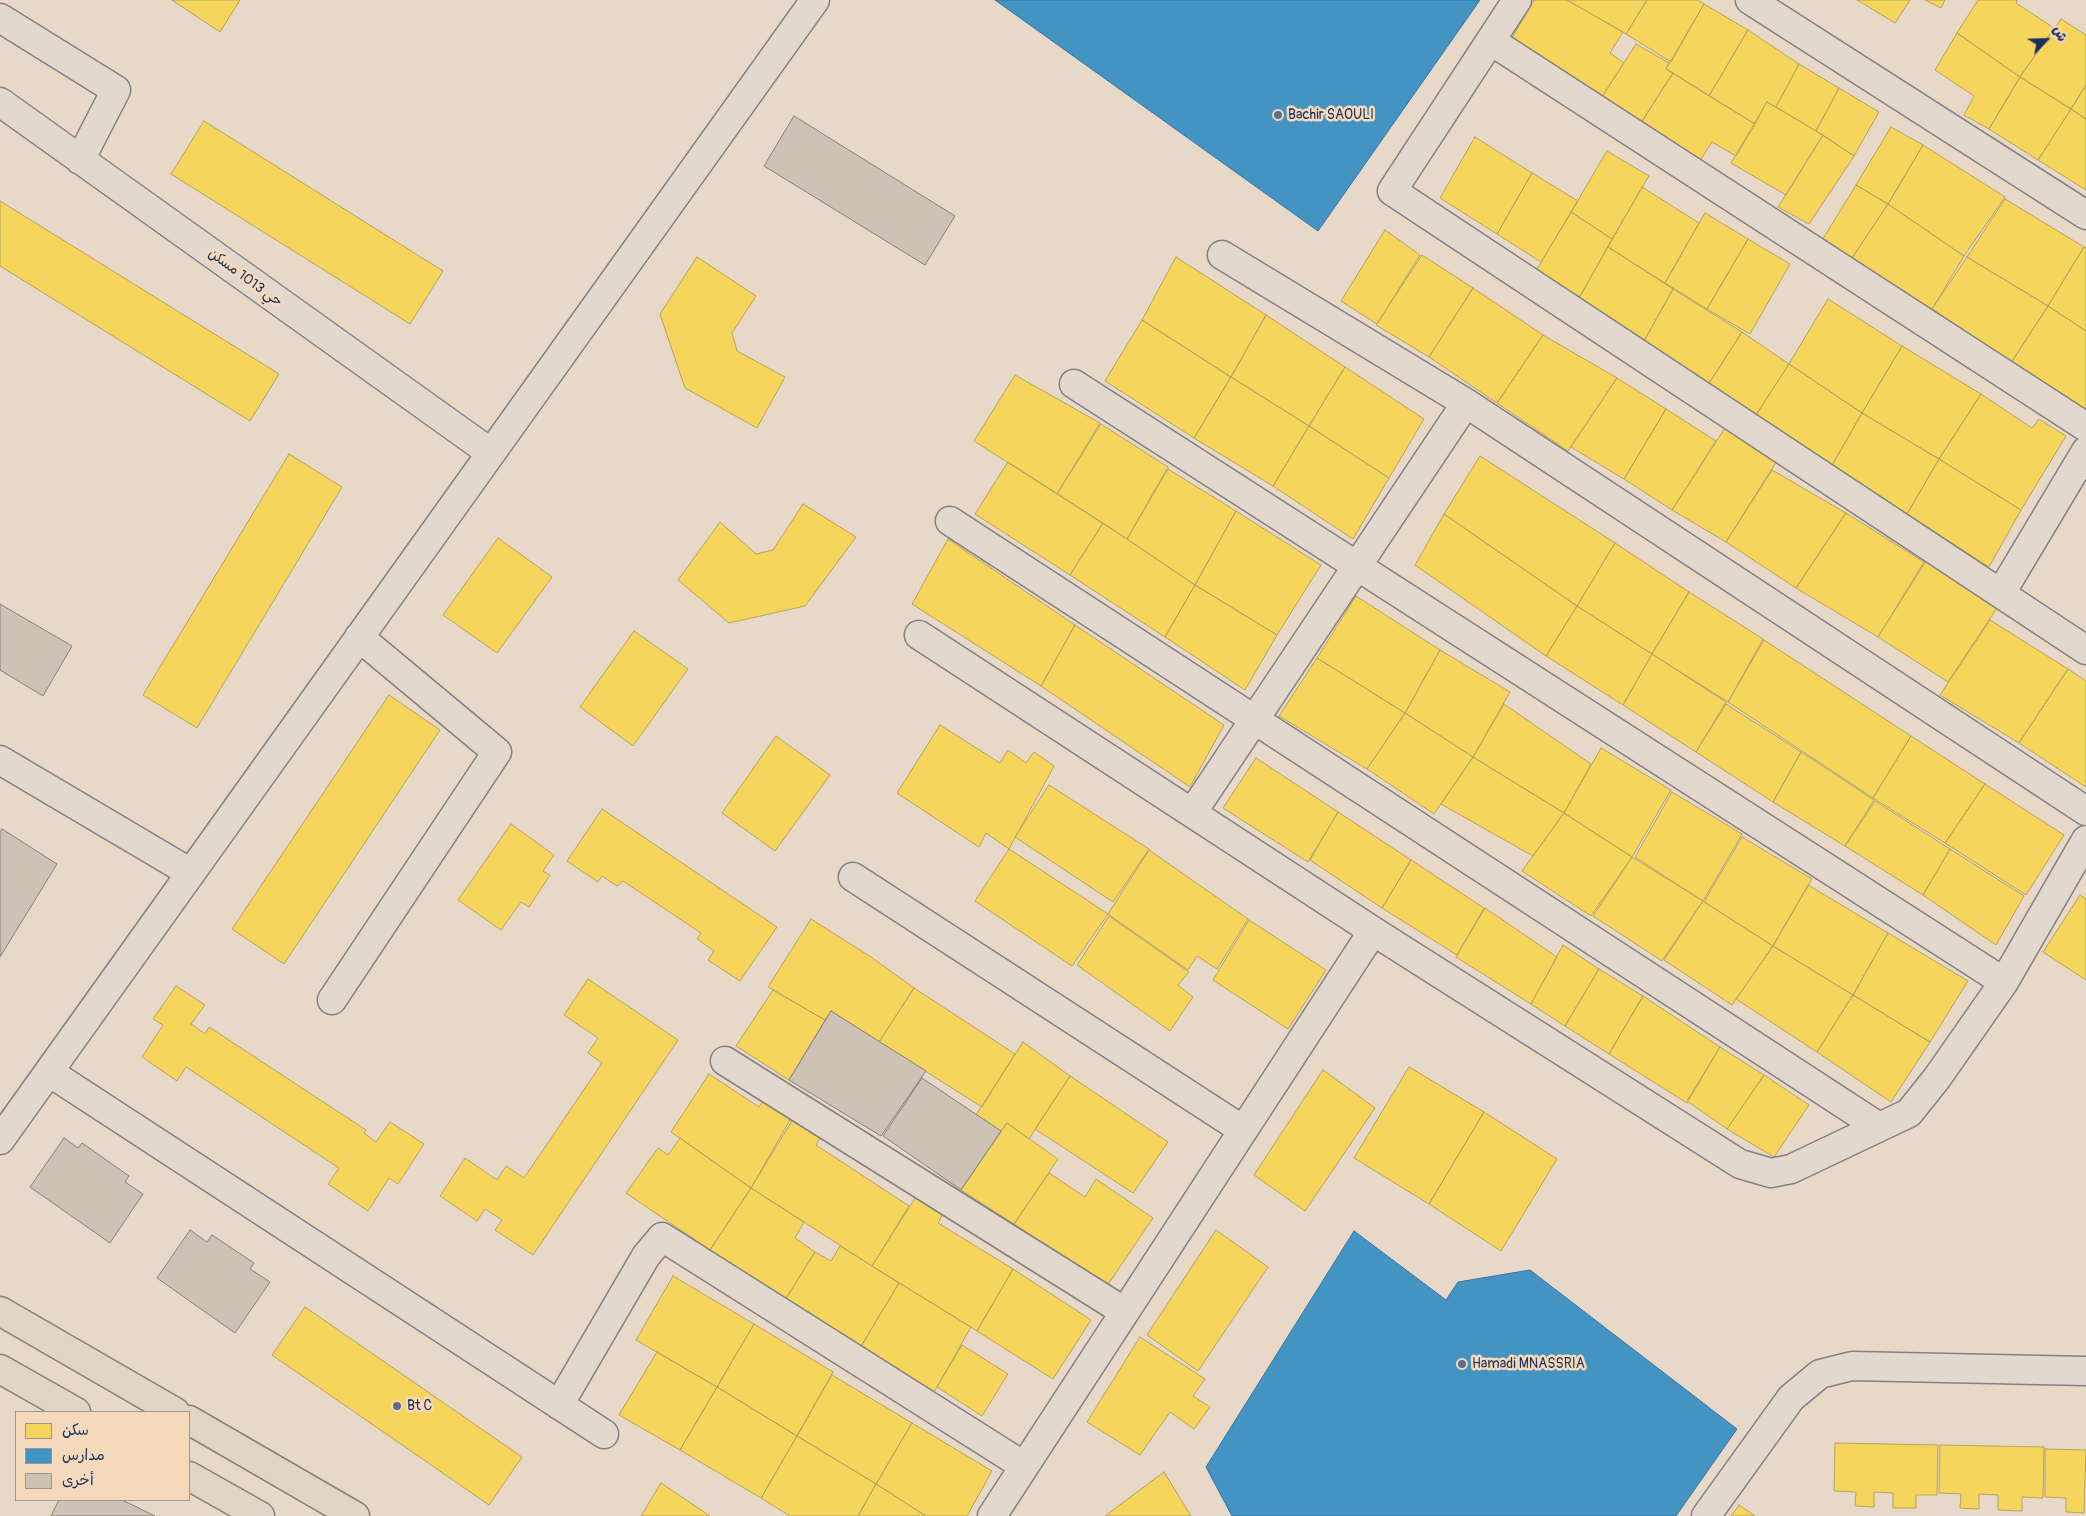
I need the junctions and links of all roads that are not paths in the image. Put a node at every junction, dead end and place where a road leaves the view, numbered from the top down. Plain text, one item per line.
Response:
1 (815, 0) edge
2 (1517, 0) edge
3 (1750, 0) edge
4 (0, 18) edge
5 (1492, 41) junction
6 (0, 102) edge
7 (80, 160) junction
8 (2086, 215) edge
9 (1222, 255) dead end
10 (1074, 384) dead end
11 (1466, 403) junction
12 (2086, 427) edge
13 (2086, 452) edge
14 (491, 453) junction
15 (950, 521) dead end
16 (1358, 564) junction
17 (2001, 593) junction
18 (919, 634) dead end
19 (359, 637) junction
20 (2086, 650) edge
21 (1254, 720) junction
22 (0, 760) edge
23 (2086, 811) edge
24 (1192, 813) junction
25 (2082, 857) edge
26 (191, 873) junction
27 (853, 876) dead end
28 (1373, 931) junction
29 (2004, 982) junction
30 (332, 1000) dead end
31 (725, 1061) dead end
32 (48, 1072) junction
33 (1879, 1127) junction
34 (1243, 1130) junction
35 (0, 1140) edge
36 (0, 1311) edge
37 (1125, 1312) junction
38 (0, 1369) edge
39 (2086, 1371) edge
40 (559, 1405) junction
41 (74, 1411) edge
42 (173, 1411) edge
43 (190, 1421) edge
44 (604, 1434) dead end
45 (1024, 1466) junction
46 (190, 1477) edge
47 (260, 1516) edge
48 (355, 1516) edge
49 (992, 1516) edge
50 (1706, 1516) edge

1 - 14 street
2 - 5 street
3 - 8 street
4 - 7 street
5 - 12 street
5 - 17 street
6 - 7 street, حي 1013 مسكن
7 - 14 street, حي 1013 مسكن
9 - 11 street
10 - 16 street
11 - 16 street
11 - 23 street
13 - 17 street
14 - 19 street
15 - 21 street
16 - 21 street
16 - 29 street
17 - 20 street
18 - 24 street
19 - 26 street
19 - 30 street
21 - 24 street
21 - 33 street
22 - 26 street
24 - 28 street
25 - 29 street
26 - 32 street
27 - 34 street
28 - 33 street
28 - 34 street
29 - 33 street
31 - 37 street
32 - 35 street
32 - 40 street
34 - 37 street
36 - 42 main road
37 - 45 street
38 - 41 main road
39 - 50 street
40 - 44 street
40 - 45 street
43 - 48 main road
45 - 49 street
46 - 47 main road

